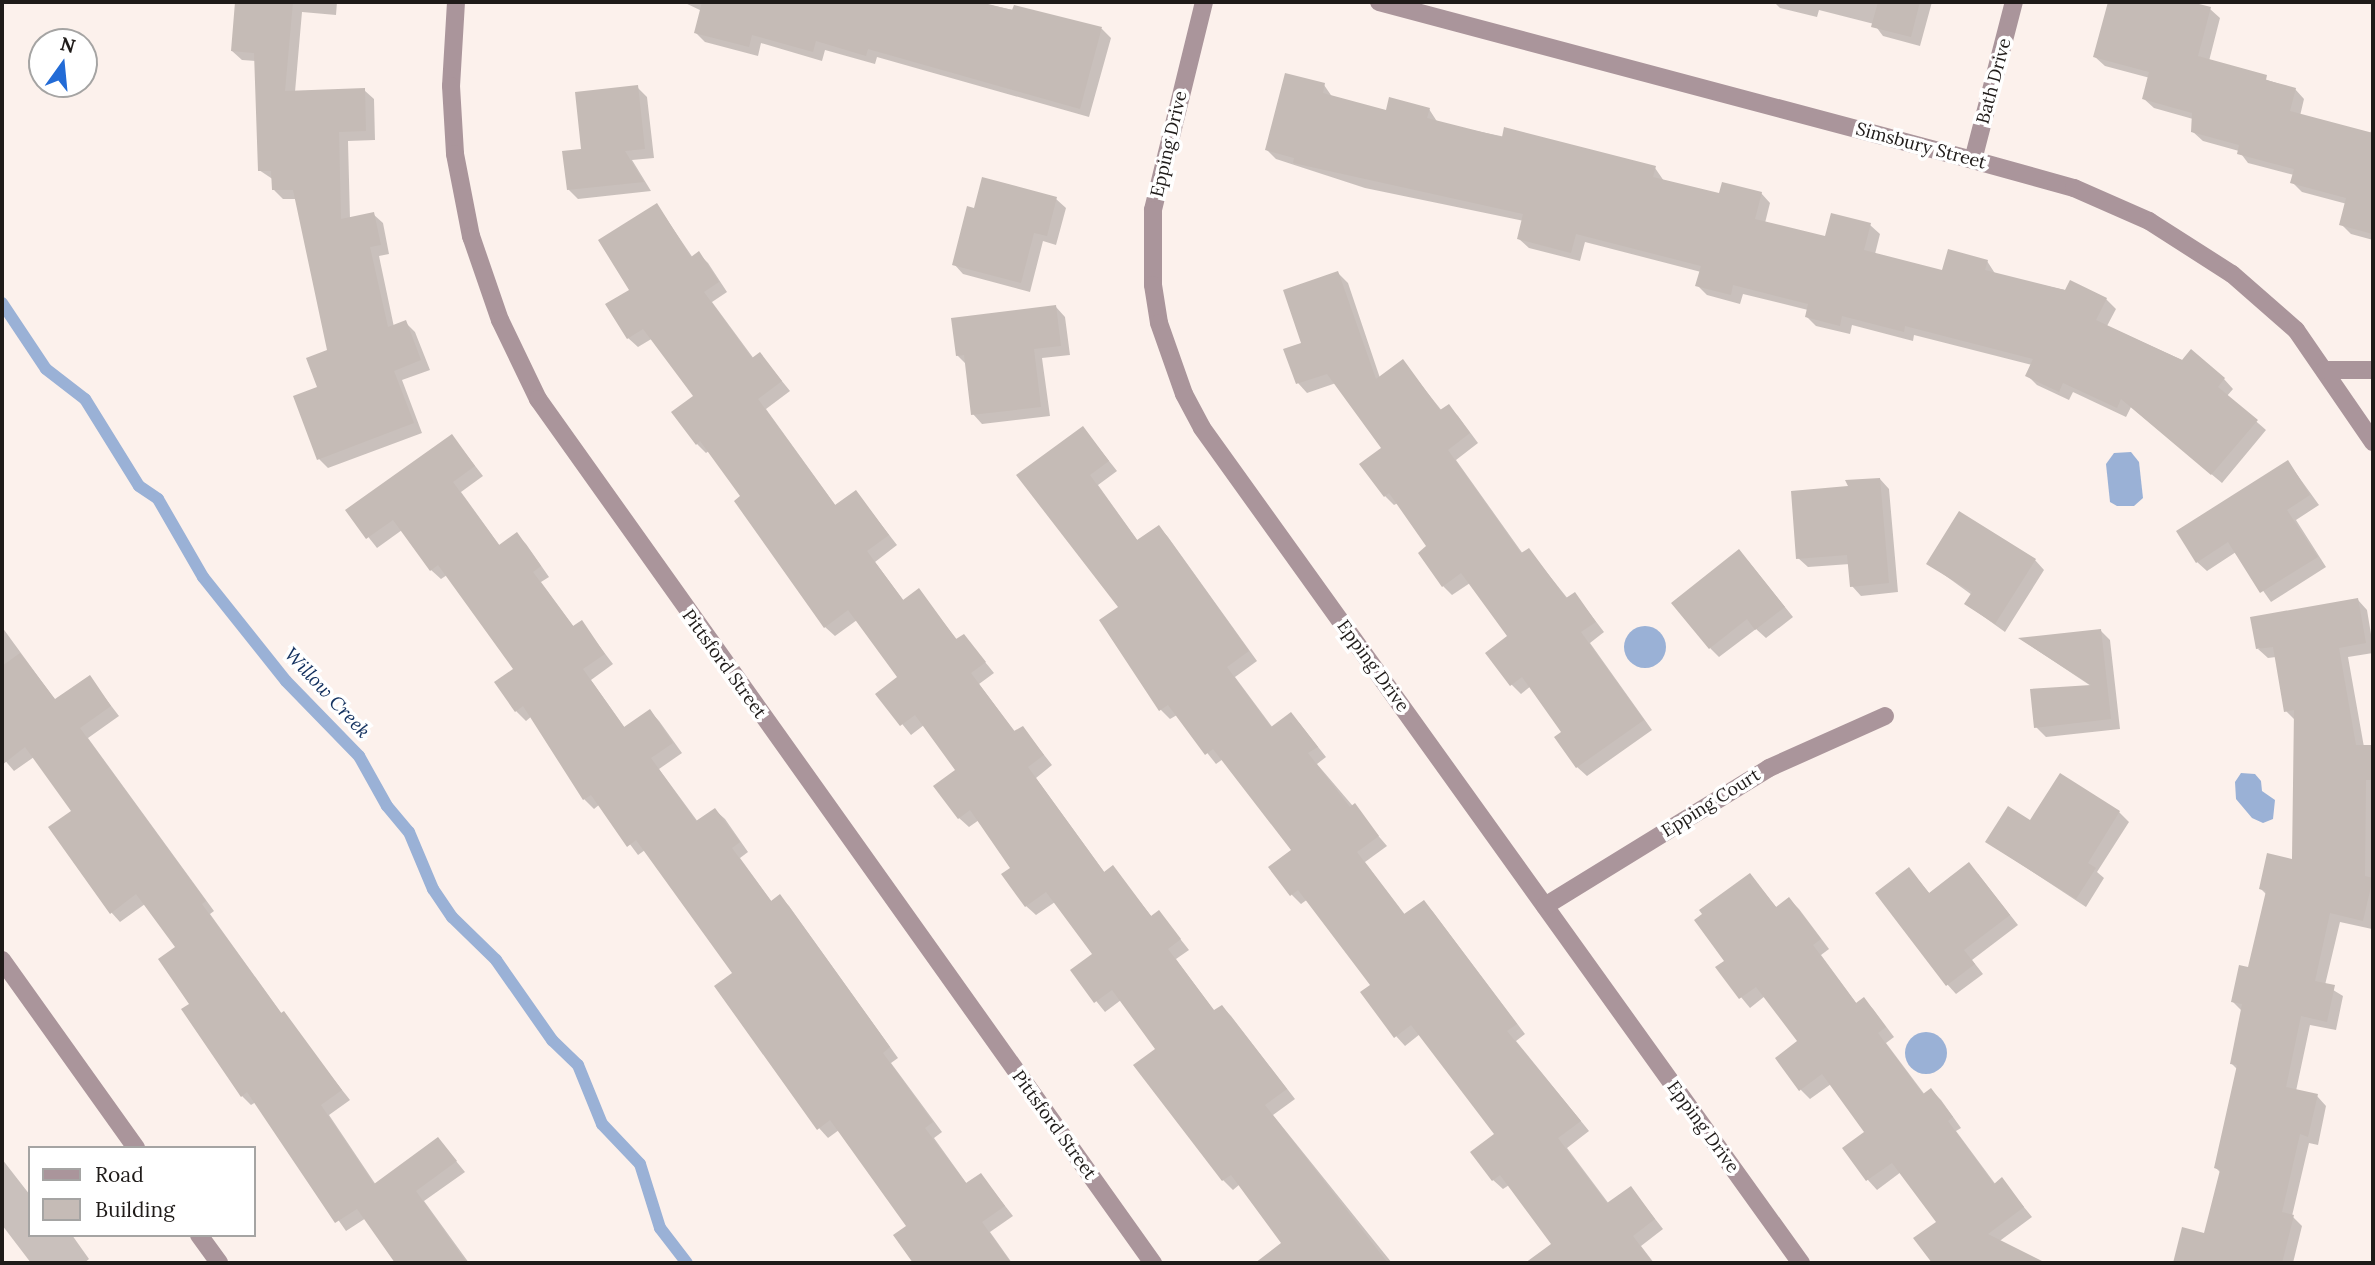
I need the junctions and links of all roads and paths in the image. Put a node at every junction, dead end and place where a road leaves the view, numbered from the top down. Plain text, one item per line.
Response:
1 (456, 2) edge
2 (1204, 2) edge
3 (1379, 2) edge
4 (2014, 2) edge
5 (1973, 160) junction
6 (2325, 370) junction
7 (2373, 370) edge
8 (2373, 442) edge
9 (1885, 716) dead end
10 (1545, 906) junction
11 (2, 960) edge
12 (135, 1146) edge
13 (200, 1237) edge
14 (219, 1263) edge
15 (1153, 1263) edge
16 (1801, 1263) edge

1 - 15 street, Pittsford Street
2 - 10 street, Epping Drive
3 - 5 street, Simsbury Street
4 - 5 street, Bath Drive
5 - 6 street, Simsbury Street
6 - 7 street
6 - 8 street, Simsbury Street
9 - 10 street, Epping Court
10 - 16 street, Epping Drive
11 - 12 street
13 - 14 street

